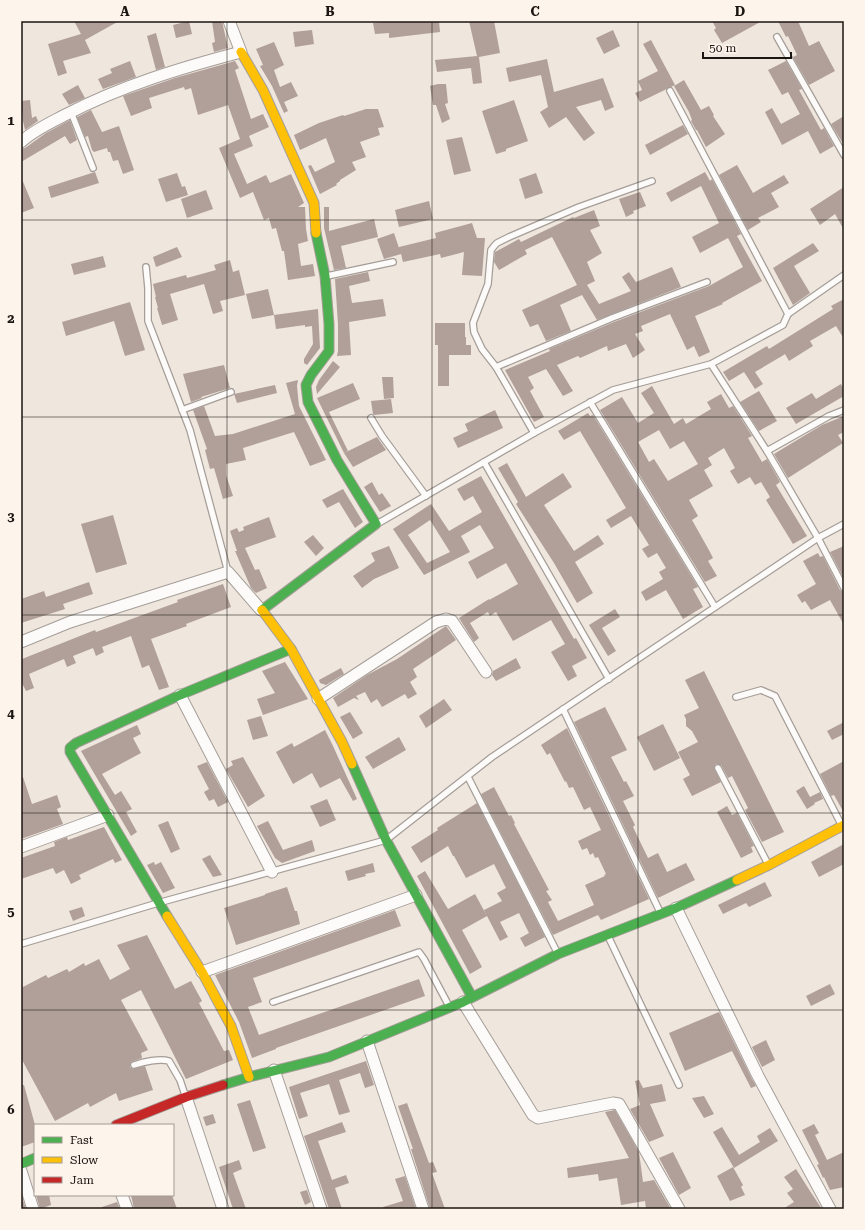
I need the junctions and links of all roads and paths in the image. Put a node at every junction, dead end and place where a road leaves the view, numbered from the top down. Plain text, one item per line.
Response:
1 (229, 21) edge
2 (777, 37) dead end
3 (241, 52) junction
4 (670, 91) dead end
5 (71, 112) junction
6 (21, 142) edge
7 (844, 155) edge
8 (93, 168) dead end
9 (652, 181) dead end
10 (393, 262) dead end
11 (146, 268) dead end
12 (844, 275) edge
13 (325, 276) junction
14 (707, 282) dead end
15 (788, 314) junction
16 (711, 364) junction
17 (496, 367) junction
18 (231, 392) dead end
19 (590, 402) junction
20 (182, 410) junction
21 (844, 410) edge
22 (371, 418) dead end
23 (534, 433) junction
24 (767, 451) junction
25 (484, 462) junction
26 (426, 496) junction
27 (376, 524) junction
28 (844, 524) edge
29 (818, 538) junction
30 (228, 572) junction
31 (844, 588) edge
32 (715, 607) junction
33 (261, 610) junction
34 (21, 642) edge
35 (291, 650) junction
36 (486, 672) dead end
37 (609, 679) junction
38 (180, 695) junction
39 (736, 697) dead end
40 (318, 700) junction
41 (563, 709) junction
42 (718, 768) dead end
43 (468, 777) junction
44 (108, 815) junction
45 (843, 826) edge
46 (386, 840) junction
47 (21, 847) edge
48 (769, 866) junction
49 (272, 872) junction
50 (416, 895) junction
51 (158, 903) junction
52 (676, 908) junction
53 (661, 914) junction
54 (607, 934) junction
55 (21, 944) edge
56 (558, 954) junction
57 (202, 972) junction
58 (467, 999) junction
59 (273, 1002) dead end
60 (450, 1007) junction
61 (367, 1041) junction
62 (134, 1065) dead end
63 (274, 1070) junction
64 (249, 1077) junction
65 (679, 1085) dead end
66 (186, 1097) junction
67 (118, 1124) edge
68 (34, 1158) edge
69 (21, 1164) edge
70 (21, 1171) edge
71 (122, 1196) edge
72 (33, 1209) edge
73 (127, 1209) edge
74 (223, 1209) edge
75 (321, 1209) edge
76 (423, 1209) edge
77 (679, 1209) edge
78 (830, 1209) edge

1 - 3 street
2 - 7 lane
3 - 5 street
3 - 13 street
4 - 15 lane
5 - 6 street
5 - 8 lane
9 - 17 lane
10 - 13 lane
11 - 20 lane
12 - 15 lane
13 - 27 street
14 - 17 lane
15 - 16 lane
16 - 19 lane
16 - 24 lane
17 - 23 lane
18 - 20 lane
19 - 23 lane
19 - 32 lane
20 - 30 lane
21 - 24 lane
22 - 26 lane
23 - 25 lane
24 - 29 lane
25 - 26 lane
25 - 37 lane
26 - 27 lane
27 - 33 street
28 - 29 lane
29 - 31 lane
29 - 32 lane
30 - 33 street
30 - 34 street
32 - 37 lane
33 - 35 street
35 - 38 street
35 - 40 street
36 - 40 street
37 - 41 lane
38 - 44 street
38 - 49 street
39 - 45 lane
40 - 46 street
41 - 43 lane
41 - 53 lane
42 - 48 lane
43 - 46 lane
43 - 56 lane
44 - 47 street
44 - 51 street
45 - 48 street
46 - 49 lane
46 - 50 street
48 - 52 street
49 - 51 lane
50 - 57 street
50 - 58 street
51 - 55 lane
51 - 57 street
52 - 53 street
52 - 78 street
53 - 54 street
54 - 56 street
54 - 65 lane
56 - 58 street
57 - 64 street
58 - 60 street
58 - 77 street
59 - 60 lane
60 - 61 street
61 - 63 street
61 - 76 street
62 - 66 lane
63 - 64 street
63 - 75 street
64 - 66 street
66 - 67 street
66 - 74 street
68 - 69 street
70 - 72 street
71 - 73 street

